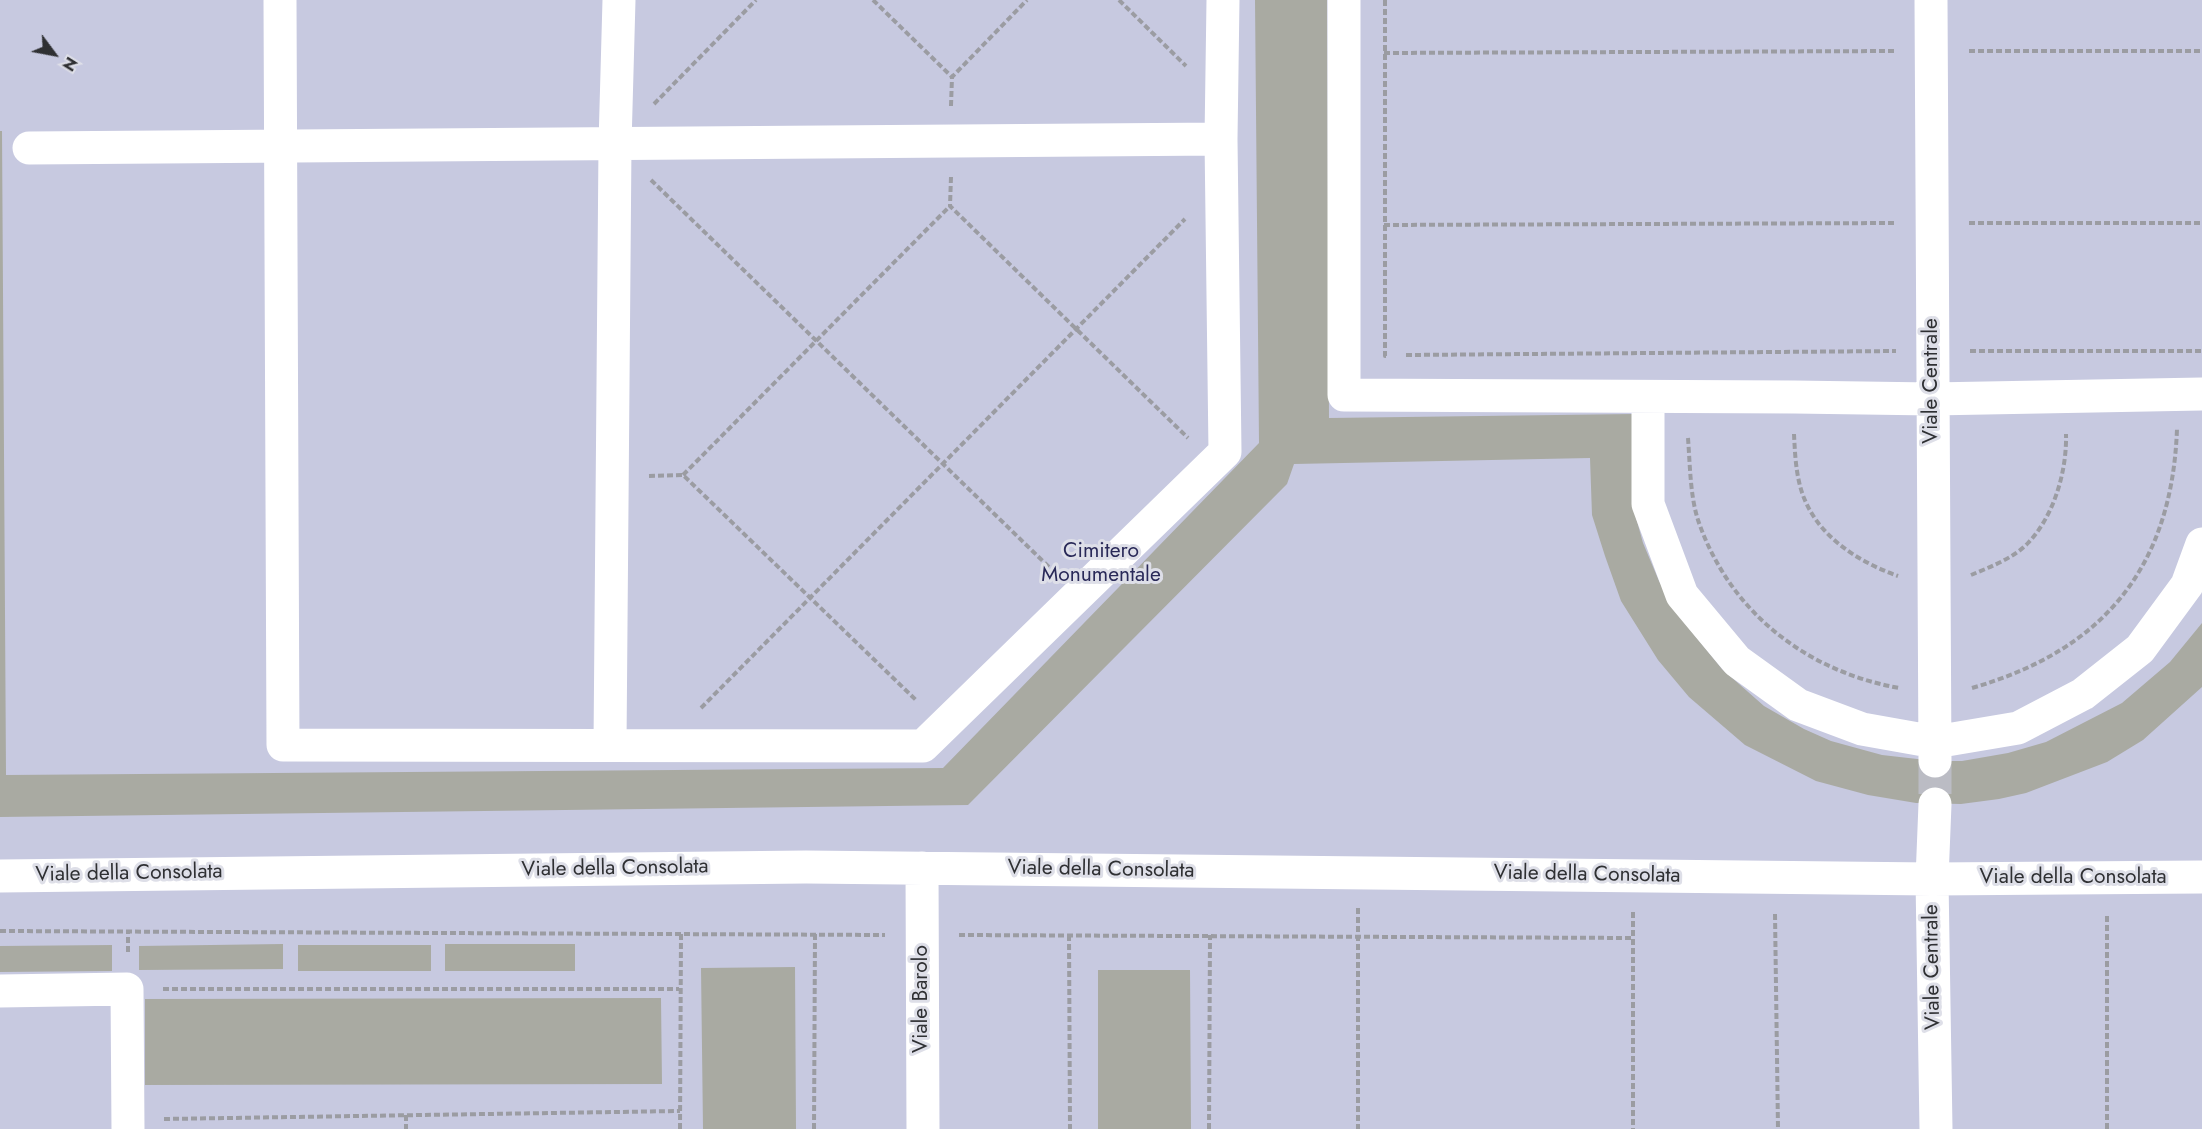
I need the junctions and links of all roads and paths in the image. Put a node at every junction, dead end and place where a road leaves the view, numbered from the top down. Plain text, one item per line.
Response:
1 (280, 0) edge
2 (619, 0) edge
3 (756, 0) edge
4 (873, 0) edge
5 (1027, 0) edge
6 (1119, 0) edge
7 (1223, 0) edge
8 (1344, 0) edge
9 (1385, 0) edge
10 (1931, 0) edge
11 (1931, 51) junction
12 (2202, 51) edge
13 (1384, 53) junction
14 (1344, 54) junction
15 (952, 77) junction
16 (1222, 103) junction
17 (1221, 139) junction
18 (951, 141) junction
19 (615, 144) junction
20 (280, 146) junction
21 (29, 148) dead end
22 (1222, 182) junction
23 (950, 206) junction
24 (1931, 223) junction
25 (2202, 223) edge
26 (1344, 225) junction
27 (1386, 225) junction
28 (1076, 329) junction
29 (816, 341) junction
30 (1932, 351) junction
31 (2202, 351) edge
32 (2202, 394) edge
33 (1648, 397) junction
34 (1932, 399) junction
35 (1213, 462) junction
36 (943, 464) junction
37 (612, 476) junction
38 (683, 476) junction
39 (2202, 544) edge
40 (1078, 595) junction
41 (810, 598) junction
42 (943, 727) junction
43 (610, 745) junction
44 (664, 746) junction
45 (1935, 751) junction
46 (1935, 804) tunnel mouth
47 (922, 868) junction
48 (1358, 873) junction
49 (1633, 875) junction
50 (0, 876) edge
51 (1775, 877) junction
52 (2107, 877) junction
53 (2202, 877) edge
54 (1932, 879) junction
55 (0, 931) edge
56 (681, 934) junction
57 (815, 934) junction
58 (922, 935) junction
59 (1068, 935) junction
60 (1210, 935) junction
61 (1358, 935) junction
62 (1633, 938) junction
63 (128, 989) junction
64 (680, 989) junction
65 (0, 991) edge
66 (680, 1111) junction
67 (406, 1115) junction
68 (128, 1124) edge
69 (406, 1129) edge
70 (680, 1129) edge
71 (814, 1129) edge
72 (923, 1129) edge
73 (1070, 1129) edge
74 (1209, 1129) edge
75 (1358, 1129) edge
76 (1633, 1129) edge
77 (1778, 1129) edge
78 (1936, 1129) edge
79 (2107, 1129) edge

1 - 20 street
2 - 19 street
3 - 19 path
4 - 15 path
5 - 15 path
6 - 16 path
7 - 16 street
8 - 14 street
9 - 13 path
10 - 11 street, Viale Centrale
11 - 12 path
11 - 13 path
11 - 24 street, Viale Centrale
13 - 14 path
13 - 27 path
14 - 26 street
15 - 18 path
16 - 17 street
17 - 18 street
17 - 22 street
18 - 19 street
18 - 23 path
19 - 20 street
19 - 29 path
19 - 37 street
20 - 21 street
20 - 43 street
22 - 28 path
22 - 35 street
23 - 28 path
23 - 29 path
24 - 25 path
24 - 27 path
24 - 30 street, Viale Centrale
26 - 27 path
26 - 33 street
27 - 30 path
28 - 35 path
28 - 36 path
29 - 36 path
29 - 38 path
30 - 31 path
30 - 34 street, Viale Centrale
32 - 34 street
33 - 34 street
33 - 45 street
34 - 45 street, Viale Centrale
35 - 40 street
36 - 40 path
36 - 41 path
37 - 38 path
37 - 43 street
38 - 41 path
39 - 45 street
40 - 42 street
41 - 42 path
41 - 44 path
42 - 44 street
43 - 44 street
46 - 54 street, Viale Centrale
47 - 48 street, Viale della Consolata
47 - 50 street, Viale della Consolata
47 - 58 street, Viale Barolo
48 - 49 street, Viale della Consolata
48 - 61 path
49 - 51 street, Viale della Consolata
49 - 62 path
51 - 54 street, Viale della Consolata
51 - 77 path
52 - 53 street, Viale della Consolata
52 - 54 street, Viale della Consolata
52 - 79 path
54 - 78 street, Viale Centrale
55 - 56 path
56 - 57 path
56 - 64 path
57 - 58 path
57 - 71 path
58 - 59 path
58 - 72 street, Viale Barolo
59 - 60 path
59 - 73 path
60 - 61 path
60 - 74 path
61 - 62 path
61 - 75 path
62 - 76 path
63 - 64 path
63 - 65 street
63 - 68 street
64 - 66 path
66 - 67 path
66 - 70 path
67 - 68 path
67 - 69 path

